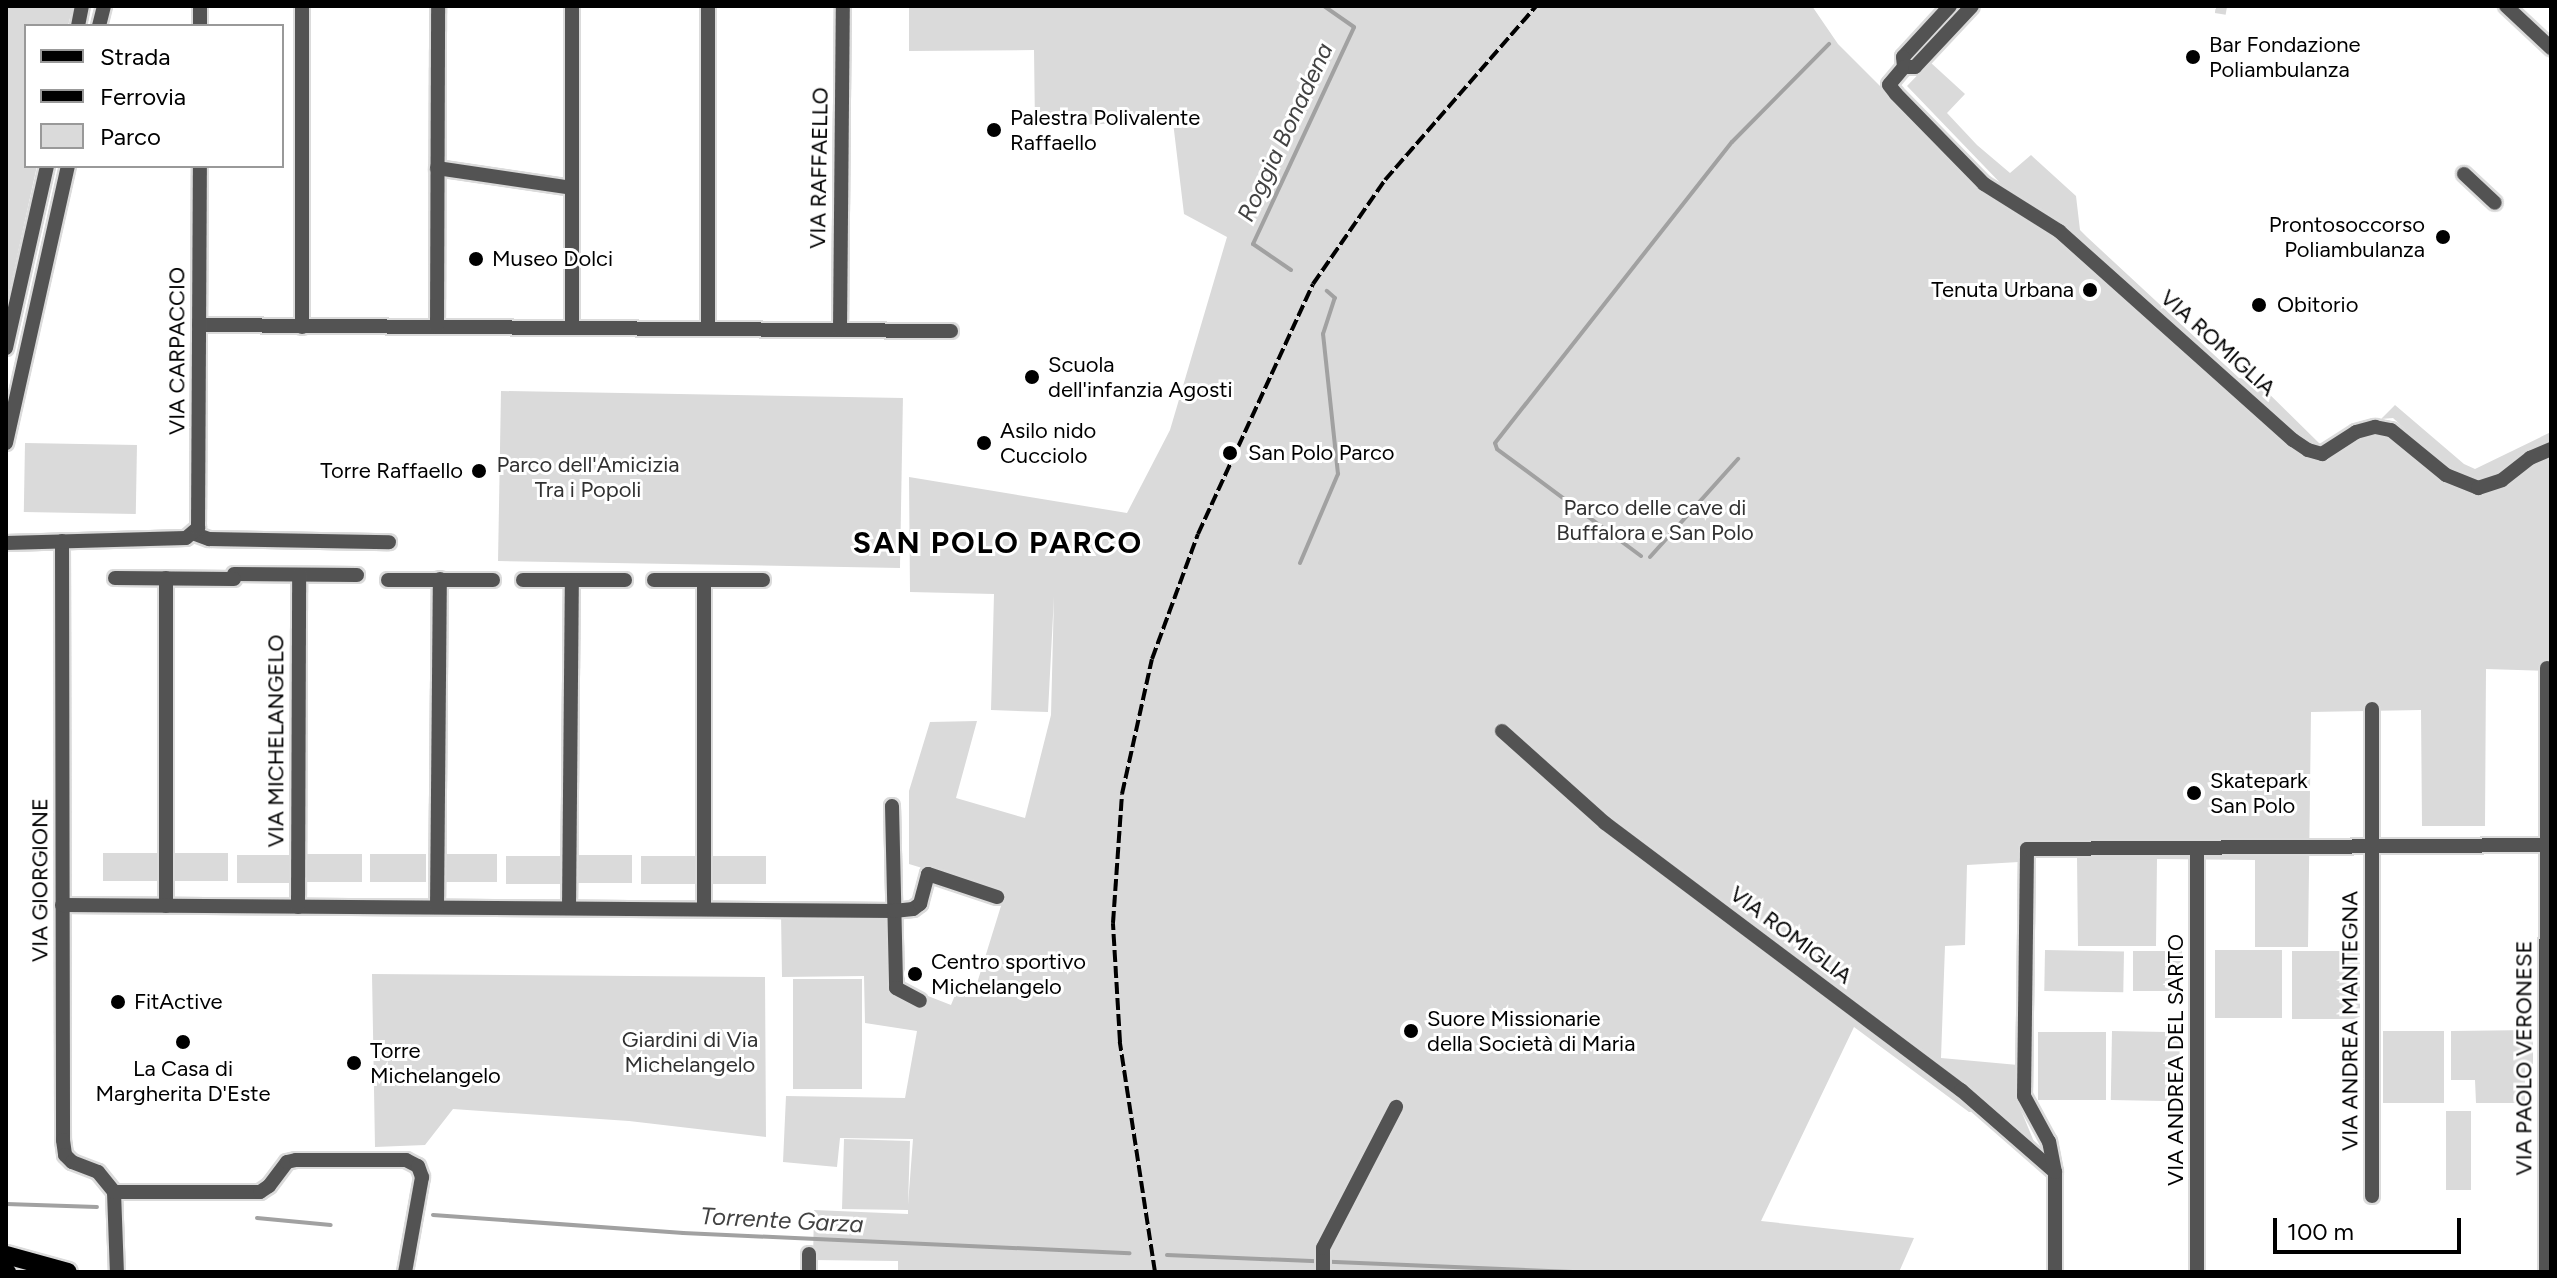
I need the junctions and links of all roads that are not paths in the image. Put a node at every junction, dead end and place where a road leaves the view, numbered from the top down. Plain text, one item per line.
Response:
1 (302, 6) edge
2 (438, 6) edge
3 (572, 6) edge
4 (708, 6) edge
5 (843, 6) edge
6 (1972, 6) edge
7 (2506, 6) edge
8 (1948, 9) edge
9 (2551, 48) edge
10 (1929, 52) junction
11 (1904, 67) junction
12 (47, 168) edge
13 (68, 168) edge
14 (200, 168) edge
15 (437, 168) junction
16 (2464, 174) dead end
17 (572, 188) junction
18 (2495, 203) dead end
19 (199, 325) junction
20 (302, 327) junction
21 (437, 327) junction
22 (572, 328) junction
23 (708, 329) junction
24 (840, 330) junction
25 (951, 331) dead end
26 (6, 348) edge
27 (6, 443) edge
28 (2551, 449) edge
29 (195, 534) junction
30 (62, 541) junction
31 (389, 542) dead end
32 (6, 543) edge
33 (299, 575) junction
34 (357, 575) dead end
35 (115, 578) dead end
36 (166, 578) junction
37 (440, 579) junction
38 (388, 580) dead end
39 (493, 580) dead end
40 (523, 580) dead end
41 (572, 580) junction
42 (625, 580) dead end
43 (654, 580) dead end
44 (704, 580) junction
45 (763, 580) dead end
46 (2547, 668) dead end
47 (2372, 709) dead end
48 (1502, 731) dead end
49 (892, 806) dead end
50 (2548, 845) edge
51 (2371, 846) junction
52 (2197, 848) junction
53 (997, 897) dead end
54 (62, 905) junction
55 (166, 906) junction
56 (298, 907) junction
57 (437, 907) junction
58 (569, 908) junction
59 (704, 909) junction
60 (894, 911) junction
61 (920, 1001) dead end
62 (1396, 1107) dead end
63 (2055, 1172) junction
64 (114, 1192) junction
65 (2372, 1196) dead end
66 (809, 1254) dead end
67 (6, 1255) edge
68 (68, 1272) edge
69 (117, 1272) edge
70 (405, 1272) edge
71 (809, 1272) edge
72 (1323, 1272) edge
73 (2055, 1272) edge
74 (2197, 1272) edge
75 (2546, 1272) edge

1 - 20 street
2 - 15 street
3 - 17 street
4 - 23 street
5 - 24 street, VIA RAFFAELLO
6 - 10 street
7 - 9 street
8 - 10 street
8 - 11 street
10 - 11 street
11 - 28 street, VIA ROMIGLIA
12 - 26 street
13 - 27 street
14 - 19 street, VIA CARPACCIO
15 - 17 street
15 - 21 street
16 - 18 street
17 - 22 street
19 - 20 street
19 - 29 street, VIA CARPACCIO
20 - 21 street
21 - 22 street
22 - 23 street
23 - 24 street
24 - 25 street
29 - 30 street
29 - 31 street
30 - 32 street
30 - 54 street, VIA GIORGIONE
33 - 34 street
33 - 36 street
33 - 56 street, VIA MICHELANGELO
35 - 36 street
36 - 55 street
37 - 38 street
37 - 39 street
37 - 57 street
40 - 41 street
41 - 42 street
41 - 58 street
43 - 44 street
44 - 45 street
44 - 59 street
46 - 50 street, VIA PAOLO VERONESE
47 - 51 street, VIA ANDREA MANTEGNA
48 - 63 street, VIA ROMIGLIA
49 - 60 street
50 - 51 street
50 - 75 street, VIA PAOLO VERONESE
51 - 52 street
51 - 65 street, VIA ANDREA MANTEGNA
52 - 63 street
52 - 74 street, VIA ANDREA DEL SARTO
53 - 60 street
54 - 55 street
54 - 64 street, VIA GIORGIONE
55 - 56 street
56 - 57 street
57 - 58 street
58 - 59 street
59 - 60 street
60 - 61 street
62 - 72 street
63 - 73 street
64 - 69 street
64 - 70 street
66 - 71 street
67 - 68 main road

